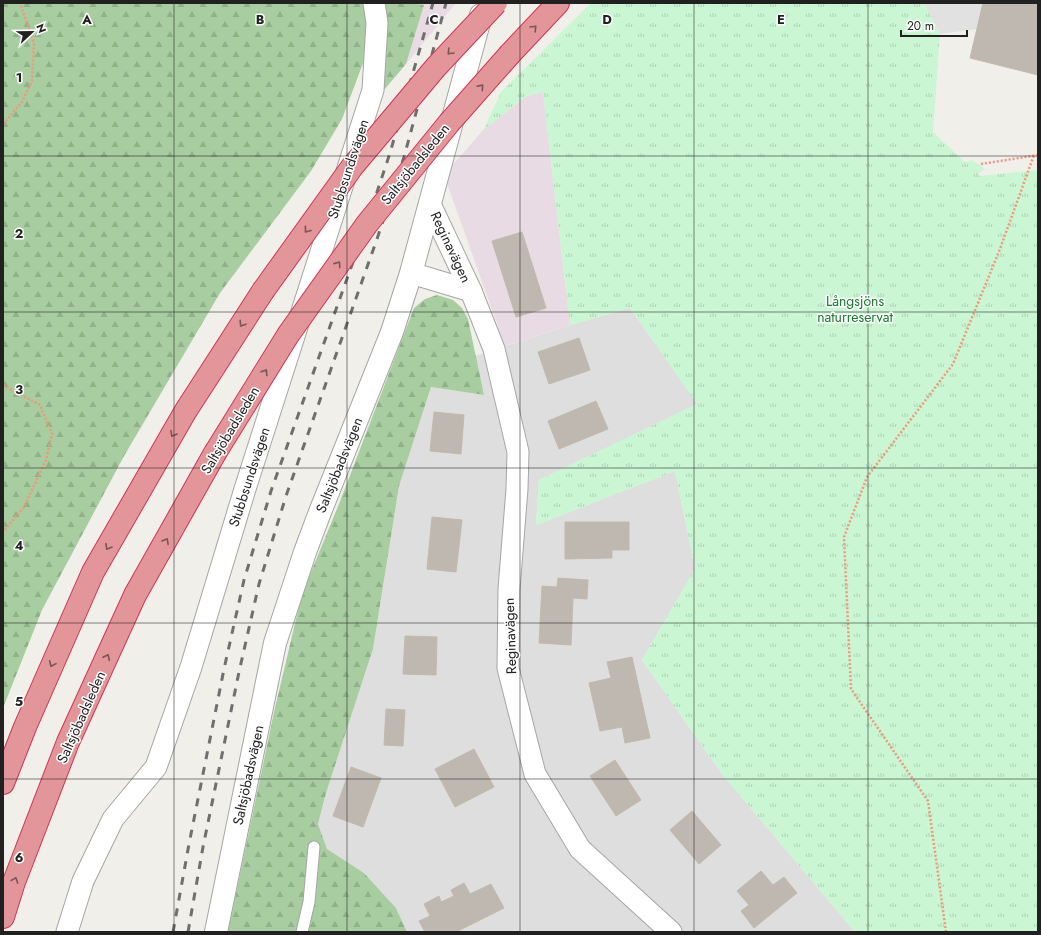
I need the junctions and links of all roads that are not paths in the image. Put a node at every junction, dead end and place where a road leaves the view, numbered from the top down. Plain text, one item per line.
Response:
1 (374, 3) edge
2 (484, 3) edge
3 (496, 3) edge
4 (558, 3) edge
5 (430, 204) junction
6 (411, 273) junction
7 (471, 291) junction
8 (3, 783) edge
9 (314, 847) dead end
10 (3, 917) edge
11 (67, 932) edge
12 (216, 932) edge
13 (302, 932) edge
14 (671, 932) edge

1 - 11 street, Stubbsundsvägen
2 - 5 street, Saltsjöbadsvägen
3 -> 8 highway, bridge
10 -> 4 highway, Saltsjöbadsleden, bridge
5 - 6 street, Saltsjöbadsvägen
5 - 7 street, Reginavägen
6 - 7 street, Reginavägen
6 - 12 street, Saltsjöbadsvägen
7 - 14 street, Reginavägen
9 - 13 lane

